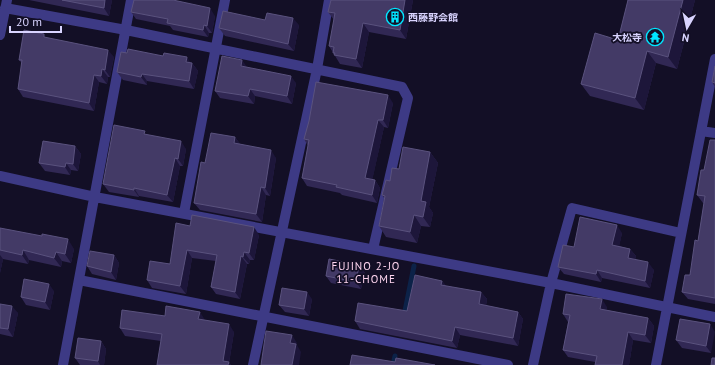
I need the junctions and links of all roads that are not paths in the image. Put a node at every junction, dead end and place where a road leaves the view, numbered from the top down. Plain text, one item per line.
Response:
1 (131, 0) edge
2 (225, 0) edge
3 (329, 0) edge
4 (6, 4) edge
5 (126, 30) junction
6 (0, 36) edge
7 (216, 48) junction
8 (715, 59) edge
9 (316, 69) junction
10 (701, 130) junction
11 (715, 133) edge
12 (0, 176) edge
13 (95, 197) junction
14 (184, 213) junction
15 (282, 231) junction
16 (681, 233) junction
17 (373, 250) junction
18 (79, 280) junction
19 (551, 283) junction
20 (667, 307) junction
21 (262, 316) junction
22 (715, 317) edge
23 (63, 365) edge
24 (253, 365) edge
25 (508, 365) edge
26 (533, 365) edge
27 (656, 365) edge

1 - 5 street
2 - 7 street
3 - 9 street
4 - 5 street
4 - 6 street
5 - 7 street
5 - 13 street
7 - 9 street
7 - 14 street
8 - 10 street
9 - 15 street
9 - 17 street
10 - 11 street
10 - 16 street
12 - 13 street
13 - 14 street
13 - 18 street
14 - 15 street
15 - 17 street
15 - 21 street
16 - 19 street
16 - 20 street
17 - 19 street
18 - 21 street
18 - 23 street
19 - 20 street
19 - 26 street
20 - 22 street
20 - 27 street
21 - 24 street
21 - 25 street

